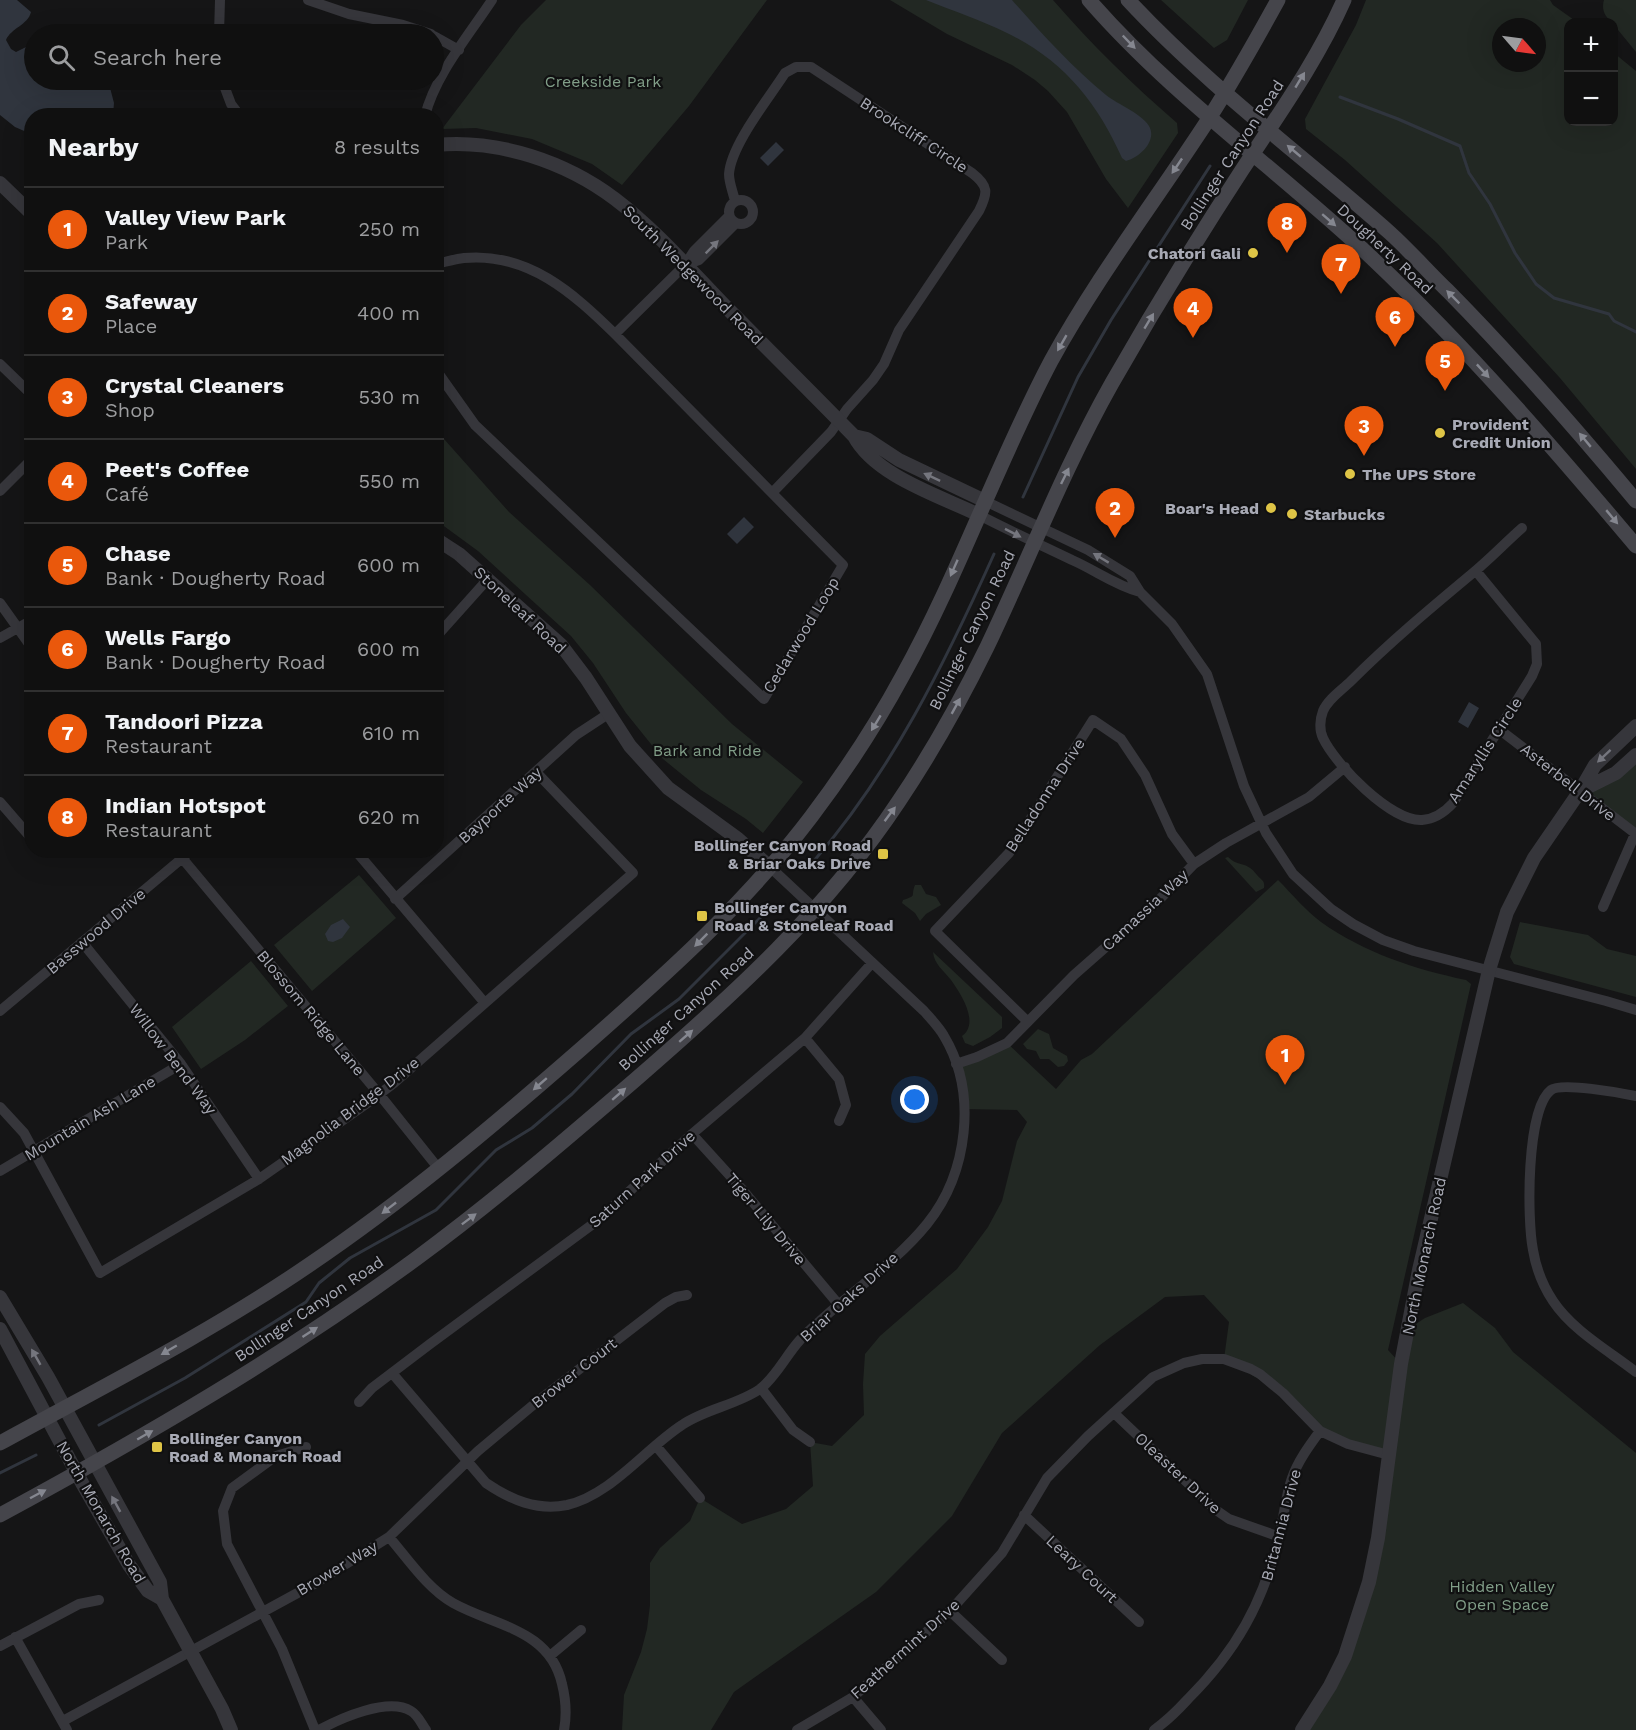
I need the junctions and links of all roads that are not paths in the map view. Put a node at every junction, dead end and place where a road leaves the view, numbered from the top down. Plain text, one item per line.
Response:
1 (220, 0) edge
2 (308, 0) edge
3 (492, 0) edge
4 (1089, 0) edge
5 (1128, 0) edge
6 (1278, 0) edge
7 (1344, 0) edge
8 (219, 24) edge
9 (398, 24) edge
10 (444, 42) edge
11 (459, 50) junction
12 (444, 76) edge
13 (226, 90) edge
14 (435, 90) edge
15 (1225, 93) junction
16 (234, 108) edge
17 (427, 108) edge
18 (1210, 117) junction
19 (1270, 130) junction
20 (444, 145) edge
21 (1252, 155) junction
22 (0, 183) edge
23 (735, 201) junction
24 (24, 206) edge
25 (732, 219) junction
26 (444, 262) edge
27 (685, 265) junction
28 (615, 334) junction
29 (0, 364) edge
30 (444, 381) edge
31 (24, 387) edge
32 (839, 421) junction
33 (24, 467) edge
34 (0, 492) edge
35 (772, 493) junction
36 (1636, 501) edge
37 (982, 508) junction
38 (1521, 528) dead end
39 (1040, 529) junction
40 (1033, 543) junction
41 (444, 544) edge
42 (1636, 546) edge
43 (1476, 571) junction
44 (487, 580) junction
45 (1140, 592) junction
46 (0, 603) edge
47 (24, 624) edge
48 (17, 628) junction
49 (444, 628) edge
50 (24, 637) edge
51 (0, 638) edge
52 (608, 714) junction
53 (1636, 726) edge
54 (1500, 730) junction
55 (1636, 755) edge
56 (1345, 767) junction
57 (536, 772) junction
58 (1580, 791) junction
59 (0, 802) edge
60 (1261, 824) junction
61 (24, 830) edge
62 (1636, 834) edge
63 (444, 855) edge
64 (182, 858) joint
65 (362, 858) edge
66 (441, 858) edge
67 (1194, 864) junction
68 (770, 867) junction
69 (395, 899) junction
70 (1603, 907) dead end
71 (815, 910) junction
72 (82, 942) junction
73 (872, 963) junction
74 (1489, 970) junction
75 (484, 1002) junction
76 (1636, 1010) edge
77 (0, 1011) edge
78 (1027, 1021) junction
79 (805, 1038) junction
80 (181, 1064) junction
81 (956, 1064) junction
82 (379, 1094) junction
83 (1636, 1095) edge
84 (0, 1107) edge
85 (839, 1120) dead end
86 (692, 1134) junction
87 (33, 1151) junction
88 (439, 1169) junction
89 (0, 1171) edge
90 (260, 1179) junction
91 (687, 1295) dead end
92 (0, 1297) edge
93 (838, 1305) junction
94 (0, 1329) edge
95 (1636, 1372) edge
96 (392, 1373) junction
97 (761, 1388) junction
98 (359, 1402) dead end
99 (64, 1408) junction
100 (1114, 1413) junction
101 (46, 1418) junction
102 (1320, 1431) junction
103 (810, 1442) dead end
104 (0, 1443) edge
105 (656, 1446) junction
106 (306, 1447) dead end
107 (1389, 1455) junction
108 (467, 1461) junction
109 (94, 1463) junction
110 (77, 1473) junction
111 (700, 1498) dead end
112 (0, 1515) edge
113 (1024, 1515) junction
114 (389, 1537) junction
115 (1280, 1537) junction
116 (162, 1599) junction
117 (99, 1600) dead end
118 (263, 1611) junction
119 (950, 1611) junction
120 (1139, 1622) dead end
121 (581, 1630) dead end
122 (15, 1637) junction
123 (0, 1646) edge
124 (190, 1653) junction
125 (551, 1655) junction
126 (1002, 1660) dead end
127 (853, 1697) junction
128 (65, 1726) edge
129 (231, 1730) edge
130 (317, 1730) edge
131 (426, 1730) edge
132 (564, 1730) edge
133 (797, 1730) edge
134 (881, 1730) edge
135 (1154, 1730) edge
136 (1302, 1730) edge

1 - 8 street
2 - 9 street
3 - 11 street
4 -> 18 main road, Dougherty Road
5 - 15 main road, Dougherty Road
6 - 15 main road
19 -> 7 main road, Bollinger Canyon Road
10 - 11 street
11 - 12 street
13 - 16 street
14 - 17 street
15 - 18 main road
15 - 19 main road, Dougherty Road
18 - 21 main road, Dougherty Road
18 -> 37 main road
19 - 21 main road, Bollinger Canyon Road
36 -> 19 main road, Dougherty Road
20 - 27 street, South Wedgewood Road
39 -> 21 main road, Bollinger Canyon Road
21 -> 42 main road, Dougherty Road
22 - 24 street
23 - 25 street
23 - 25 street
23 - 32 street, Brookcliff Circle
25 - 27 street
26 - 28 street, Cedarwood Loop
27 - 28 street
27 - 32 street, South Wedgewood Road
28 - 35 street, Cedarwood Loop
29 - 31 street
30 - 35 street, Cedarwood Loop
32 - 35 street
32 - 37 street, South Wedgewood Road
33 - 34 street
37 - 39 street
37 -> 40 street
37 -> 68 main road
38 - 43 street, Amaryllis Circle
39 - 40 main road, Bollinger Canyon Road
45 -> 39 street
40 - 45 street
71 -> 40 main road, Bollinger Canyon Road
41 - 44 street, Stoneleaf Road
43 - 54 street, Amaryllis Circle
43 - 56 street, Amaryllis Circle
44 - 49 street
44 - 52 street, Stoneleaf Road
45 - 60 street
46 - 48 street
47 - 48 street
48 - 50 street
48 - 51 street
52 - 57 street, Bayporte Way
52 - 68 street, Stoneleaf Road
53 -> 58 street, North Monarch Road
54 - 56 street, Amaryllis Circle
54 - 58 street, Asterbell Drive
55 - 58 street, North Monarch Road
56 - 60 street, Camassia Way
57 - 63 street, Bayporte Way
57 - 75 street, Magnolia Bridge Drive
58 - 62 street, Asterbell Drive
58 - 74 street, North Monarch Road
59 - 61 street
60 - 67 street, Camassia Way
60 - 74 street
62 - 70 street
64 - 72 street, Basswood Drive
64 - 82 street, Blossom Ridge Lane
65 - 69 street
66 - 69 street, Bayporte Way
67 - 78 street, Camassia Way
67 - 78 street, Belladonna Drive
68 - 71 street, Briar Oaks Drive
68 -> 88 main road
69 - 75 street
71 - 73 street, Briar Oaks Drive
109 -> 71 main road, Bollinger Canyon Road
72 - 77 street, Basswood Drive
72 - 80 street, Willow Bend Way
73 - 79 street, Saturn Park Drive
73 - 81 street, Briar Oaks Drive
74 - 76 street
74 - 107 street, North Monarch Road
75 - 82 street, Magnolia Bridge Drive
78 - 81 street, Camassia Way
79 - 85 street
79 - 86 street, Saturn Park Drive
80 - 87 street, Mountain Ash Lane
80 - 90 street, Willow Bend Way
81 - 93 street, Briar Oaks Drive
82 - 88 street, Blossom Ridge Lane
82 - 90 street, Magnolia Bridge Drive
83 - 95 street
84 - 87 street
86 - 93 street, Tiger Lily Drive
86 - 96 street, Saturn Park Drive
87 - 89 street, Mountain Ash Lane
87 - 90 street, Magnolia Bridge Drive
88 -> 99 main road
91 - 108 street, Brower Court
99 -> 92 street, North Monarch Road
93 - 97 street, Briar Oaks Drive
94 - 101 street, North Monarch Road
96 - 98 street, Saturn Park Drive
96 - 108 street, Briar Oaks Drive
97 - 103 street
97 - 105 street, Briar Oaks Drive
99 - 101 main road
99 - 109 street, North Monarch Road
100 - 102 street, Feathermint Drive
100 - 113 street, Feathermint Drive
100 - 115 street, Oleaster Drive
101 - 104 main road
101 - 110 street, North Monarch Road
102 - 107 street, Feathermint Drive
102 - 115 street, Britannia Drive
105 - 108 street, Briar Oaks Drive
105 - 111 street
106 - 118 street
107 - 136 street, North Monarch Road
108 - 114 street, Brower Way
109 - 110 main road, Bollinger Canyon Road
116 -> 109 street, North Monarch Road
112 -> 110 main road, Bollinger Canyon Road
110 - 116 street, North Monarch Road
113 - 119 street, Feathermint Drive
113 - 120 street, Leary Court
114 - 118 street, Brower Way
114 - 125 street
115 - 135 street, Britannia Drive
116 - 124 street, North Monarch Road
117 - 122 street
118 - 124 street, Brower Way
118 - 130 street
119 - 126 street
119 - 127 street, Feathermint Drive
121 - 125 street
122 - 123 street
122 - 128 street
124 - 128 street, Brower Way
124 - 129 street, North Monarch Road
125 - 132 street
127 - 133 street, Feathermint Drive
127 - 134 street
130 - 131 street

